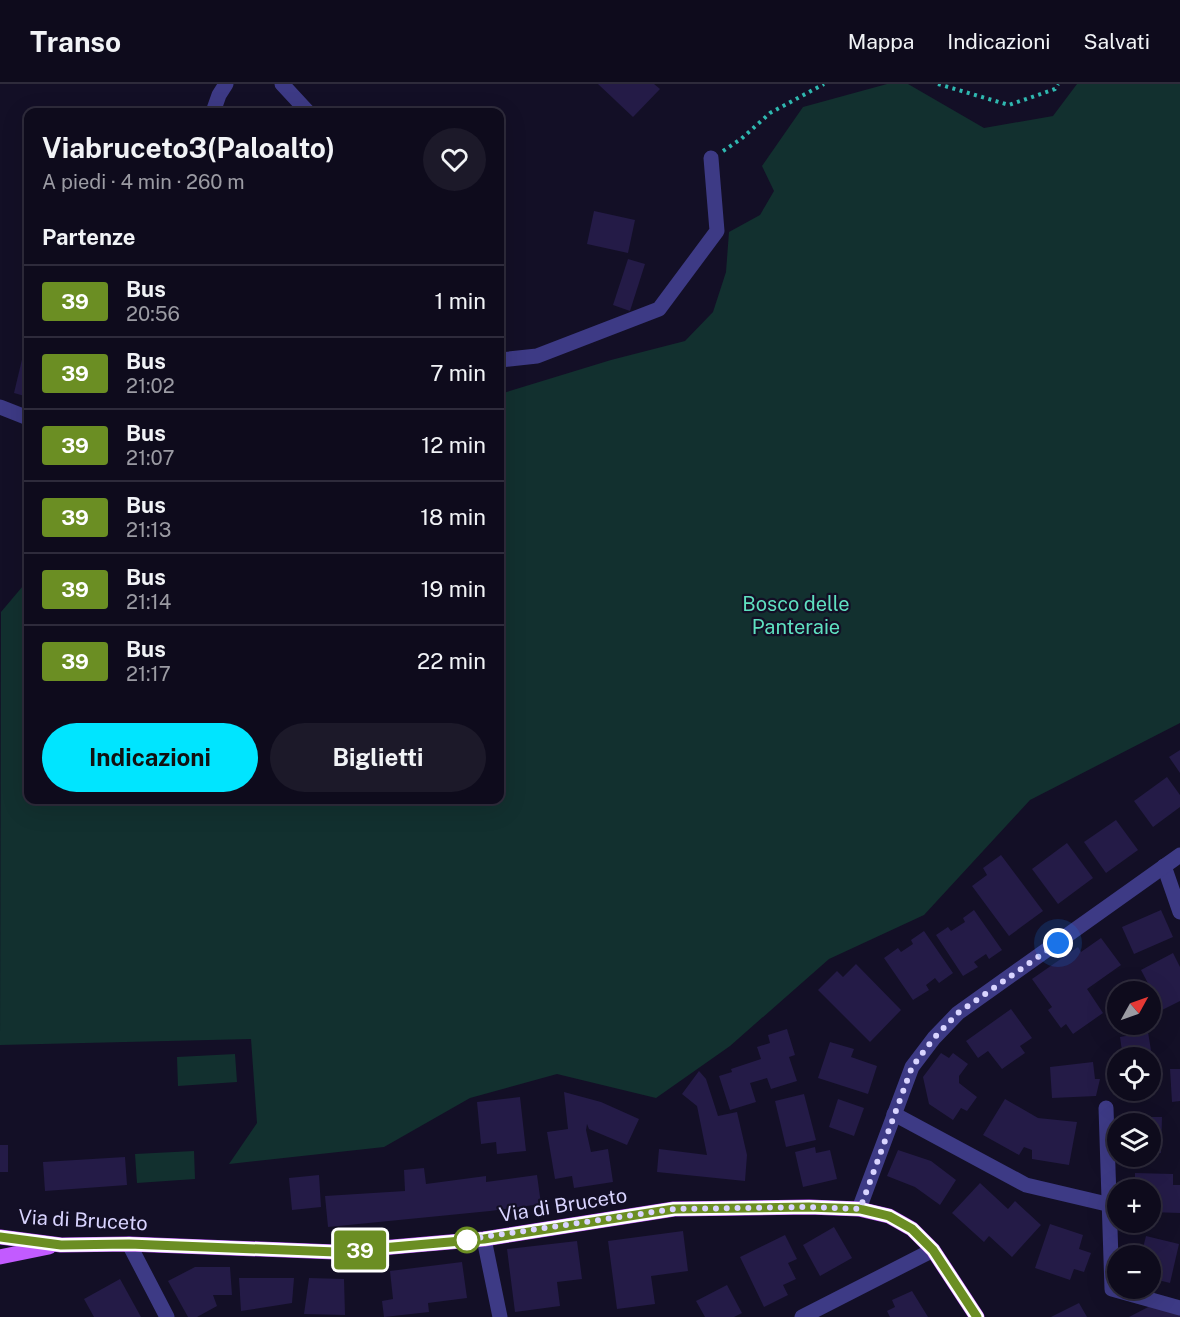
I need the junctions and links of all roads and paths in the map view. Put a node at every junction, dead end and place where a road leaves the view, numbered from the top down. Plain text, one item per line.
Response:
1 (226, 84) edge
2 (282, 84) edge
3 (825, 84) edge
4 (938, 84) edge
5 (1058, 84) edge
6 (214, 108) edge
7 (304, 108) edge
8 (711, 158) joint
9 (504, 360) edge
10 (0, 407) edge
11 (24, 416) edge
12 (1180, 855) edge
13 (1164, 866) junction
14 (1180, 912) edge
15 (1106, 1108) dead end
16 (894, 1114) junction
17 (1110, 1179) edge
18 (1107, 1204) edge
19 (860, 1209) junction
20 (1111, 1233) edge
21 (0, 1237) edge
22 (484, 1239) junction
23 (129, 1244) junction
24 (61, 1245) junction
25 (933, 1250) junction
26 (0, 1257) edge
27 (1180, 1308) edge
28 (167, 1317) edge
29 (500, 1317) edge
30 (802, 1317) edge
31 (977, 1317) edge

1 - 6 street
2 - 7 street
3 - 8 path
4 - 5 path
8 - 9 street
10 - 11 street
12 - 13 street
13 - 14 street
13 - 16 street
15 - 17 street
16 - 18 street
16 - 19 street
19 - 22 main road, Via di Bruceto
19 - 25 main road, Via di Bruceto
20 - 27 street
21 - 24 main road, Via di Bruceto
22 - 23 main road, Via di Bruceto
22 - 29 street
23 - 24 main road, Via di Bruceto
23 - 28 street
24 - 26 main road
25 - 30 street
25 - 31 main road, Via di Bruceto

